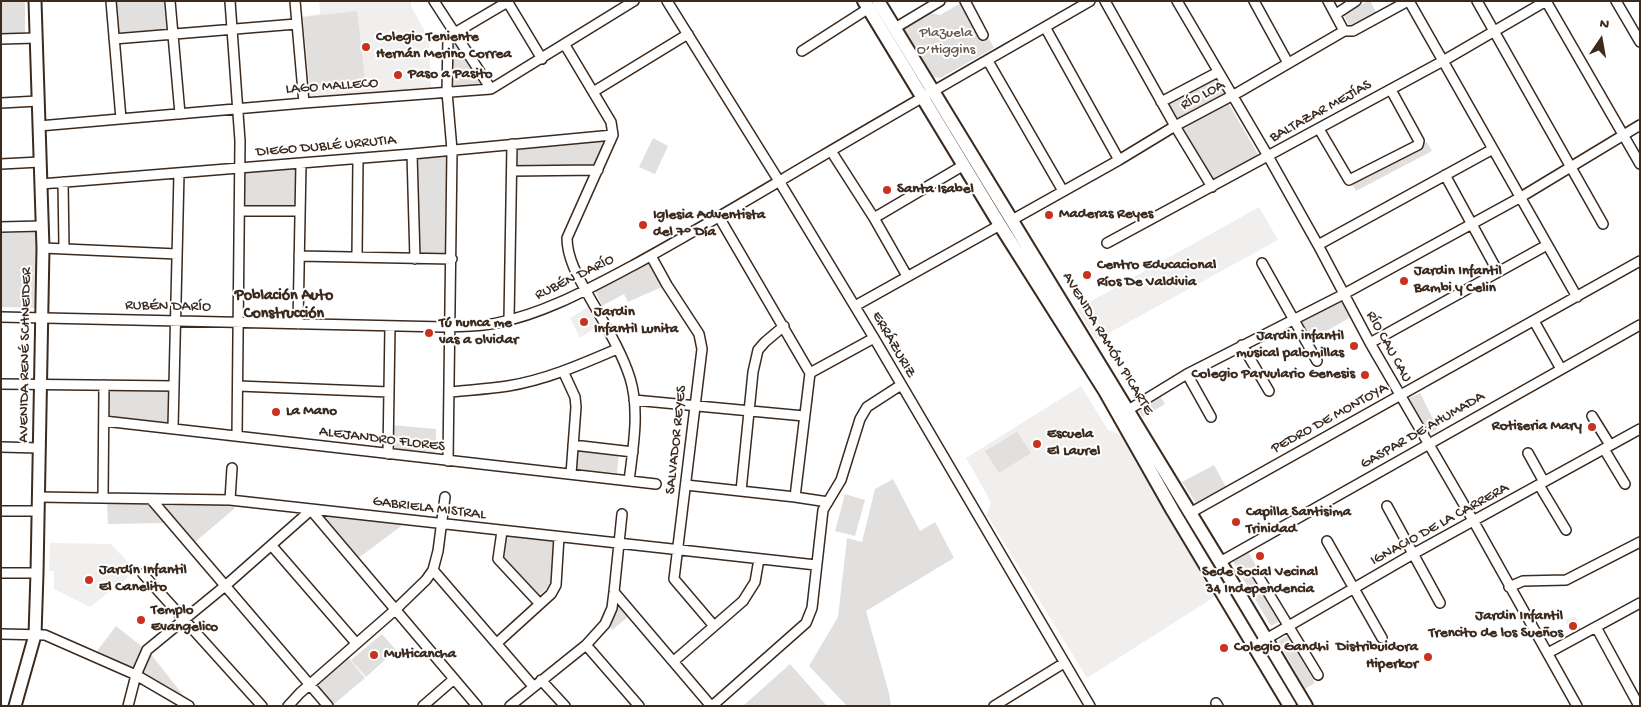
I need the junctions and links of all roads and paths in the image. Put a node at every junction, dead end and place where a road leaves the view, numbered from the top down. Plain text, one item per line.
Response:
1 (35, 1) edge
2 (111, 1) edge
3 (170, 1) edge
4 (230, 1) edge
5 (294, 1) edge
6 (434, 1) edge
7 (634, 1) edge
8 (668, 1) edge
9 (940, 1) edge
10 (965, 1) edge
11 (1090, 1) edge
12 (1105, 1) edge
13 (1177, 1) edge
14 (1254, 1) edge
15 (1328, 1) edge
16 (1356, 1) edge
17 (1409, 1) edge
18 (1476, 1) edge
19 (1546, 1) edge
20 (1616, 1) edge
21 (508, 2) edge
22 (870, 4) edge
23 (1336, 14) junction
24 (296, 24) junction
25 (1045, 27) junction
26 (895, 28) junction
27 (232, 29) junction
28 (1344, 31) junction
29 (1494, 31) junction
30 (173, 34) junction
31 (454, 34) junction
32 (688, 34) junction
33 (983, 35) dead end
34 (36, 38) junction
35 (1, 39) edge
36 (114, 39) junction
37 (1640, 42) edge
38 (565, 45) junction
39 (802, 52) dead end
40 (542, 59) junction
41 (988, 61) junction
42 (1443, 61) junction
43 (1288, 63) junction
44 (1218, 72) junction
45 (491, 89) junction
46 (1390, 90) junction
47 (447, 92) junction
48 (593, 92) junction
49 (928, 93) junction
50 (1232, 96) junction
51 (38, 101) junction
52 (1161, 102) junction
53 (1, 103) edge
54 (304, 103) junction
55 (239, 109) junction
56 (180, 114) junction
57 (121, 119) junction
58 (38, 126) junction
59 (1175, 126) junction
60 (1640, 126) edge
61 (1319, 129) junction
62 (613, 135) junction
63 (1623, 135) junction
64 (512, 144) junction
65 (1493, 149) junction
66 (452, 150) junction
67 (831, 151) junction
68 (412, 154) junction
69 (1268, 156) junction
70 (358, 159) junction
71 (1119, 160) junction
72 (40, 162) junction
73 (301, 163) junction
74 (1, 164) edge
75 (1640, 164) edge
76 (964, 165) junction
77 (240, 168) junction
78 (1572, 168) junction
79 (598, 170) junction
80 (512, 171) junction
81 (179, 173) junction
82 (1445, 175) junction
83 (779, 181) junction
84 (63, 182) junction
85 (41, 184) junction
86 (1212, 187) junction
87 (1063, 191) junction
88 (1521, 197) junction
89 (240, 211) junction
90 (300, 211) junction
91 (719, 217) junction
92 (874, 218) junction
93 (1006, 222) junction
94 (1472, 224) junction
95 (1603, 224) dead end
96 (42, 226) junction
97 (1, 227) edge
98 (1107, 243) dead end
99 (1318, 245) junction
100 (1547, 245) junction
101 (43, 248) junction
102 (64, 248) junction
103 (177, 254) junction
104 (299, 256) junction
105 (651, 256) junction
106 (358, 258) junction
107 (415, 259) junction
108 (452, 259) junction
109 (1640, 261) edge
110 (1262, 263) dead end
111 (1498, 272) junction
112 (907, 276) junction
113 (586, 290) junction
114 (1344, 294) junction
115 (1577, 297) junction
116 (854, 306) junction
117 (1, 317) edge
118 (42, 318) junction
119 (1292, 319) junction
120 (509, 320) junction
121 (176, 321) junction
122 (1534, 321) junction
123 (238, 323) junction
124 (298, 324) junction
125 (1640, 325) edge
126 (390, 326) junction
127 (784, 326) junction
128 (451, 327) junction
129 (874, 338) junction
130 (1370, 343) junction
131 (1242, 345) junction
132 (617, 349) junction
133 (1317, 360) dead end
134 (1561, 369) junction
135 (563, 371) junction
136 (810, 373) junction
137 (1187, 374) junction
138 (1, 384) edge
139 (40, 384) junction
140 (104, 385) junction
141 (901, 385) junction
142 (174, 386) junction
143 (238, 386) junction
144 (1269, 391) dead end
145 (389, 392) junction
146 (450, 392) junction
147 (1400, 396) junction
148 (634, 400) junction
149 (695, 406) junction
150 (1128, 410) junction
151 (750, 411) junction
152 (804, 416) junction
153 (1592, 416) dead end
154 (1211, 417) dead end
155 (104, 421) junction
156 (173, 428) junction
157 (1640, 429) edge
158 (237, 436) junction
159 (1428, 445) junction
160 (573, 446) junction
161 (1, 447) edge
162 (1607, 447) junction
163 (39, 448) junction
164 (633, 452) junction
165 (1528, 453) dead end
166 (388, 454) junction
167 (448, 461) junction
168 (232, 468) dead end
169 (571, 474) junction
170 (629, 481) junction
171 (656, 484) dead end
172 (1542, 484) junction
173 (1625, 484) dead end
174 (686, 485) junction
175 (740, 491) junction
176 (38, 497) junction
177 (445, 497) dead end
178 (795, 497) junction
179 (103, 498) junction
180 (152, 498) junction
181 (230, 500) junction
182 (828, 502) junction
183 (1387, 506) dead end
184 (1, 510) edge
185 (311, 510) junction
186 (38, 512) junction
187 (1190, 513) junction
188 (622, 514) dead end
189 (1474, 522) junction
190 (441, 525) junction
191 (1566, 530) dead end
192 (502, 531) junction
193 (560, 538) junction
194 (1327, 541) dead end
195 (1640, 542) edge
196 (618, 543) junction
197 (272, 546) junction
198 (678, 550) junction
199 (1198, 552) junction
200 (1413, 554) junction
201 (759, 559) junction
202 (1220, 562) junction
203 (816, 565) junction
204 (433, 570) junction
205 (1, 573) edge
206 (37, 573) junction
207 (142, 574) dead end
208 (1257, 574) dead end
209 (225, 586) junction
210 (1509, 587) junction
211 (1355, 588) junction
212 (614, 592) junction
213 (1640, 602) edge
214 (1440, 603) dead end
215 (540, 604) junction
216 (395, 610) junction
217 (185, 619) junction
218 (714, 626) junction
219 (1289, 626) junction
220 (1596, 627) junction
221 (1, 634) edge
222 (35, 635) junction
223 (1382, 638) dead end
224 (1266, 639) junction
225 (497, 642) junction
226 (356, 643) junction
227 (586, 645) junction
228 (1254, 646) junction
229 (1548, 653) junction
230 (674, 661) junction
231 (1064, 663) junction
232 (136, 675) junction
233 (1318, 675) dead end
234 (454, 679) junction
235 (542, 680) junction
236 (310, 684) junction
237 (533, 686) junction
238 (15, 706) edge
239 (128, 706) edge
240 (189, 706) edge
241 (262, 706) edge
242 (288, 706) edge
243 (328, 706) edge
244 (423, 706) edge
245 (477, 706) edge
246 (510, 706) edge
247 (565, 706) edge
248 (639, 706) edge
249 (712, 706) edge
250 (994, 706) edge
251 (1090, 706) edge
252 (1290, 706) edge
253 (1306, 706) edge
254 (1577, 706) edge
255 (1639, 706) edge

1 - 34 main road, AVENIDA RENÉ SCHNEIDER
2 - 36 street
3 - 30 street
4 - 27 street
5 - 24 street
6 - 31 street
7 - 38 street, LAGO MALLECO
8 - 32 street, ERRÁZURIZ
9 - 26 street
10 - 33 street
11 - 25 street, RUBÉN DARÍO
12 - 52 street
13 - 44 street, RÍO CAU CAU
14 - 43 street
15 - 23 street
16 - 23 street
17 - 28 street, RÍO LOA
17 - 42 street
18 - 29 street
19 - 29 street, BALTAZAR MEJÍAS
19 - 63 street
20 - 37 street
21 - 31 street
21 - 40 street
22 - 26 highway, AVENIDA RAMÓN PICARTE
22 - 39 street
22 - 49 highway, AVENIDA RAMÓN PICARTE
23 - 28 street
24 - 27 street
24 - 54 street
25 - 41 street, RUBÉN DARÍO
25 - 71 street
26 - 49 highway, AVENIDA RAMÓN PICARTE
27 - 30 street
27 - 55 street
28 - 43 street, RÍO LOA
29 - 42 street, BALTAZAR MEJÍAS
29 - 78 street
30 - 36 street
30 - 56 street
31 - 45 street
31 - 47 street
32 - 48 street
32 - 83 street, ERRÁZURIZ
34 - 35 street
34 - 51 main road, AVENIDA RENÉ SCHNEIDER
36 - 57 street
38 - 40 street, LAGO MALLECO
38 - 48 street
40 - 45 street, LAGO MALLECO
41 - 49 street, RUBÉN DARÍO
41 - 87 street
42 - 46 street, BALTAZAR MEJÍAS
42 - 65 street
43 - 50 street, RÍO LOA
44 - 50 street, RÍO CAU CAU
44 - 52 street
45 - 47 street, LAGO MALLECO
46 - 61 street, BALTAZAR MEJÍAS
46 - 61 street
47 - 54 street, LAGO MALLECO
47 - 66 street
48 - 62 street
49 - 67 street, RUBÉN DARÍO
49 - 76 highway, AVENIDA RAMÓN PICARTE
49 - 93 highway, AVENIDA RAMÓN PICARTE
50 - 59 street, RÍO LOA
50 - 69 street, RÍO CAU CAU
51 - 53 street
51 - 58 main road, AVENIDA RENÉ SCHNEIDER
52 - 59 street
54 - 55 street, LAGO MALLECO
55 - 56 street, LAGO MALLECO
55 - 77 street
56 - 57 street, LAGO MALLECO
57 - 58 street, LAGO MALLECO
58 - 72 main road, AVENIDA RENÉ SCHNEIDER
59 - 71 street, RÍO LOA
59 - 86 street
60 - 63 street
61 - 69 street, BALTAZAR MEJÍAS
62 - 64 street, DIEGO DUBLÉ URRUTIA
62 - 79 street
63 - 75 street
63 - 78 street
64 - 66 street, DIEGO DUBLÉ URRUTIA
64 - 80 street
65 - 82 street
65 - 88 street
66 - 68 street, DIEGO DUBLÉ URRUTIA
66 - 108 street
67 - 83 street, RUBÉN DARÍO
67 - 92 street
68 - 70 street, DIEGO DUBLÉ URRUTIA
68 - 107 street
69 - 86 street, BALTAZAR MEJÍAS
69 - 99 street, RÍO CAU CAU
70 - 73 street, DIEGO DUBLÉ URRUTIA
70 - 106 street
71 - 87 street, RÍO LOA
72 - 74 street
72 - 85 main road, AVENIDA RENÉ SCHNEIDER
73 - 77 street, DIEGO DUBLÉ URRUTIA
73 - 90 street
76 - 92 street
76 - 93 highway, AVENIDA RAMÓN PICARTE
77 - 81 street, DIEGO DUBLÉ URRUTIA
77 - 89 street
78 - 88 street
78 - 95 street
79 - 80 street
79 - 113 street
80 - 120 street
81 - 84 street, DIEGO DUBLÉ URRUTIA
81 - 103 street
82 - 94 street
82 - 99 street
83 - 91 street, RUBÉN DARÍO
83 - 116 street, ERRÁZURIZ
84 - 85 street, DIEGO DUBLÉ URRUTIA
84 - 102 street
85 - 96 main road, AVENIDA RENÉ SCHNEIDER
86 - 98 street, BALTAZAR MEJÍAS
87 - 93 street, RÍO LOA
88 - 94 street
88 - 100 street
89 - 90 street
89 - 123 street
90 - 104 street
91 - 105 street, RUBÉN DARÍO
91 - 127 street
92 - 112 street
93 - 112 street, RÍO LOA
93 - 150 highway, AVENIDA RAMÓN PICARTE
93 - 199 highway, AVENIDA RAMÓN PICARTE
94 - 111 street
94 - 114 street
96 - 97 street
96 - 101 main road, AVENIDA RENÉ SCHNEIDER
99 - 114 street, RÍO CAU CAU
100 - 111 street
100 - 115 street
101 - 102 street
101 - 118 main road, AVENIDA RENÉ SCHNEIDER
102 - 103 street
103 - 121 street
104 - 106 street
104 - 124 street
105 - 113 street, RUBÉN DARÍO
105 - 149 street, SALVADOR REYES
106 - 107 street
107 - 108 street
108 - 128 street
109 - 115 street, PEDRO DE MONTOYA
110 - 119 street
111 - 130 street
112 - 116 street, RÍO LOA
113 - 120 street, RUBÉN DARÍO
113 - 132 street
114 - 119 street
114 - 130 street, RÍO CAU CAU
115 - 122 street, PEDRO DE MONTOYA
116 - 129 street, ERRÁZURIZ
117 - 118 street, RUBÉN DARÍO
118 - 121 street, RUBÉN DARÍO
118 - 139 main road, AVENIDA RENÉ SCHNEIDER
119 - 131 street
119 - 133 street
120 - 128 street, RUBÉN DARÍO
121 - 123 street, RUBÉN DARÍO
121 - 142 street
122 - 134 street
122 - 147 street, PEDRO DE MONTOYA
123 - 124 street, RUBÉN DARÍO
123 - 143 street
124 - 126 street, RUBÉN DARÍO
125 - 134 street, GASPAR DE AHUMADA
126 - 128 street, RUBÉN DARÍO
126 - 145 street
127 - 136 street
127 - 151 street
128 - 146 street
129 - 136 street
129 - 141 street, ERRÁZURIZ
130 - 147 street, RÍO CAU CAU
131 - 137 street
131 - 144 street
132 - 135 street
132 - 148 street
134 - 159 street, GASPAR DE AHUMADA
135 - 146 street
135 - 160 street
136 - 152 street
137 - 150 street
137 - 154 street
138 - 139 street
139 - 140 street
139 - 163 main road, AVENIDA RENÉ SCHNEIDER
140 - 142 street
140 - 155 street
141 - 182 street
141 - 231 street, ERRÁZURIZ
142 - 156 street
143 - 145 street
143 - 158 street
145 - 166 street
146 - 167 street
147 - 159 street, RÍO CAU CAU
147 - 187 street, PEDRO DE MONTOYA
148 - 149 street
148 - 164 street
149 - 151 street
149 - 174 street, SALVADOR REYES
150 - 187 highway, AVENIDA RAMÓN PICARTE
151 - 152 street
151 - 175 street
152 - 178 street
153 - 162 street
155 - 156 street, ALEJANDRO FLORES
155 - 179 street
156 - 158 street, ALEJANDRO FLORES
157 - 162 street, IGNACIO DE LA CARRERA
158 - 166 street, ALEJANDRO FLORES
159 - 189 street, RÍO CAU CAU
159 - 202 street, GASPAR DE AHUMADA
160 - 164 street
160 - 169 street
161 - 163 street
162 - 172 street, IGNACIO DE LA CARRERA
162 - 173 street
163 - 176 main road, AVENIDA RENÉ SCHNEIDER
164 - 170 street
165 - 172 street
166 - 167 street, ALEJANDRO FLORES
167 - 169 street, ALEJANDRO FLORES
168 - 181 street
169 - 170 street, ALEJANDRO FLORES
170 - 171 street, ALEJANDRO FLORES
172 - 189 street, IGNACIO DE LA CARRERA
172 - 191 street
174 - 175 street
174 - 198 street, SALVADOR REYES
175 - 178 street
176 - 179 street, GABRIELA MISTRAL
176 - 186 main road, AVENIDA RENÉ SCHNEIDER
177 - 190 street
178 - 182 street
179 - 180 street, GABRIELA MISTRAL
180 - 181 street, GABRIELA MISTRAL
180 - 209 street
181 - 185 street, GABRIELA MISTRAL
182 - 203 street
183 - 200 street
184 - 186 street
185 - 190 street, GABRIELA MISTRAL
185 - 197 street
185 - 216 street
186 - 206 main road, AVENIDA RENÉ SCHNEIDER
187 - 202 highway, AVENIDA RAMÓN PICARTE
188 - 196 street
189 - 200 street, IGNACIO DE LA CARRERA
189 - 210 street, RÍO CAU CAU
190 - 192 street, GABRIELA MISTRAL
190 - 204 street
192 - 193 street, GABRIELA MISTRAL
192 - 215 street
193 - 196 street, GABRIELA MISTRAL
193 - 215 street
194 - 211 street
195 - 210 street
196 - 198 street, GABRIELA MISTRAL
196 - 212 street
197 - 209 street
197 - 226 street
198 - 201 street, GABRIELA MISTRAL
198 - 218 street, SALVADOR REYES
199 - 202 highway
199 - 228 highway, AVENIDA RAMÓN PICARTE
200 - 211 street, IGNACIO DE LA CARRERA
200 - 214 street
201 - 203 street, GABRIELA MISTRAL
201 - 218 street
202 - 224 highway, AVENIDA RAMÓN PICARTE
203 - 249 street
204 - 216 street
204 - 225 street
205 - 206 street
206 - 222 main road, AVENIDA RENÉ SCHNEIDER
207 - 217 street
208 - 219 street
209 - 217 street
209 - 236 street
210 - 229 street, RÍO CAU CAU
211 - 219 street, IGNACIO DE LA CARRERA
211 - 223 street
212 - 227 street
212 - 230 street
213 - 220 street
215 - 225 street
216 - 226 street
216 - 234 street
217 - 232 street
217 - 241 street
218 - 230 street
219 - 224 street, IGNACIO DE LA CARRERA
219 - 233 street
220 - 229 street
220 - 255 street
221 - 222 street
222 - 232 street
222 - 238 main road, AVENIDA RENÉ SCHNEIDER
224 - 228 street, IGNACIO DE LA CARRERA
224 - 253 highway, AVENIDA RAMÓN PICARTE
225 - 237 street
226 - 236 street
227 - 235 street
227 - 248 street
228 - 252 highway, AVENIDA RAMÓN PICARTE
229 - 254 street, RÍO CAU CAU
230 - 249 street
231 - 250 street
231 - 251 street, ERRÁZURIZ
232 - 239 street
232 - 240 street
234 - 244 street
234 - 245 street
235 - 237 street
235 - 247 street
236 - 242 street
236 - 243 street
237 - 246 street

